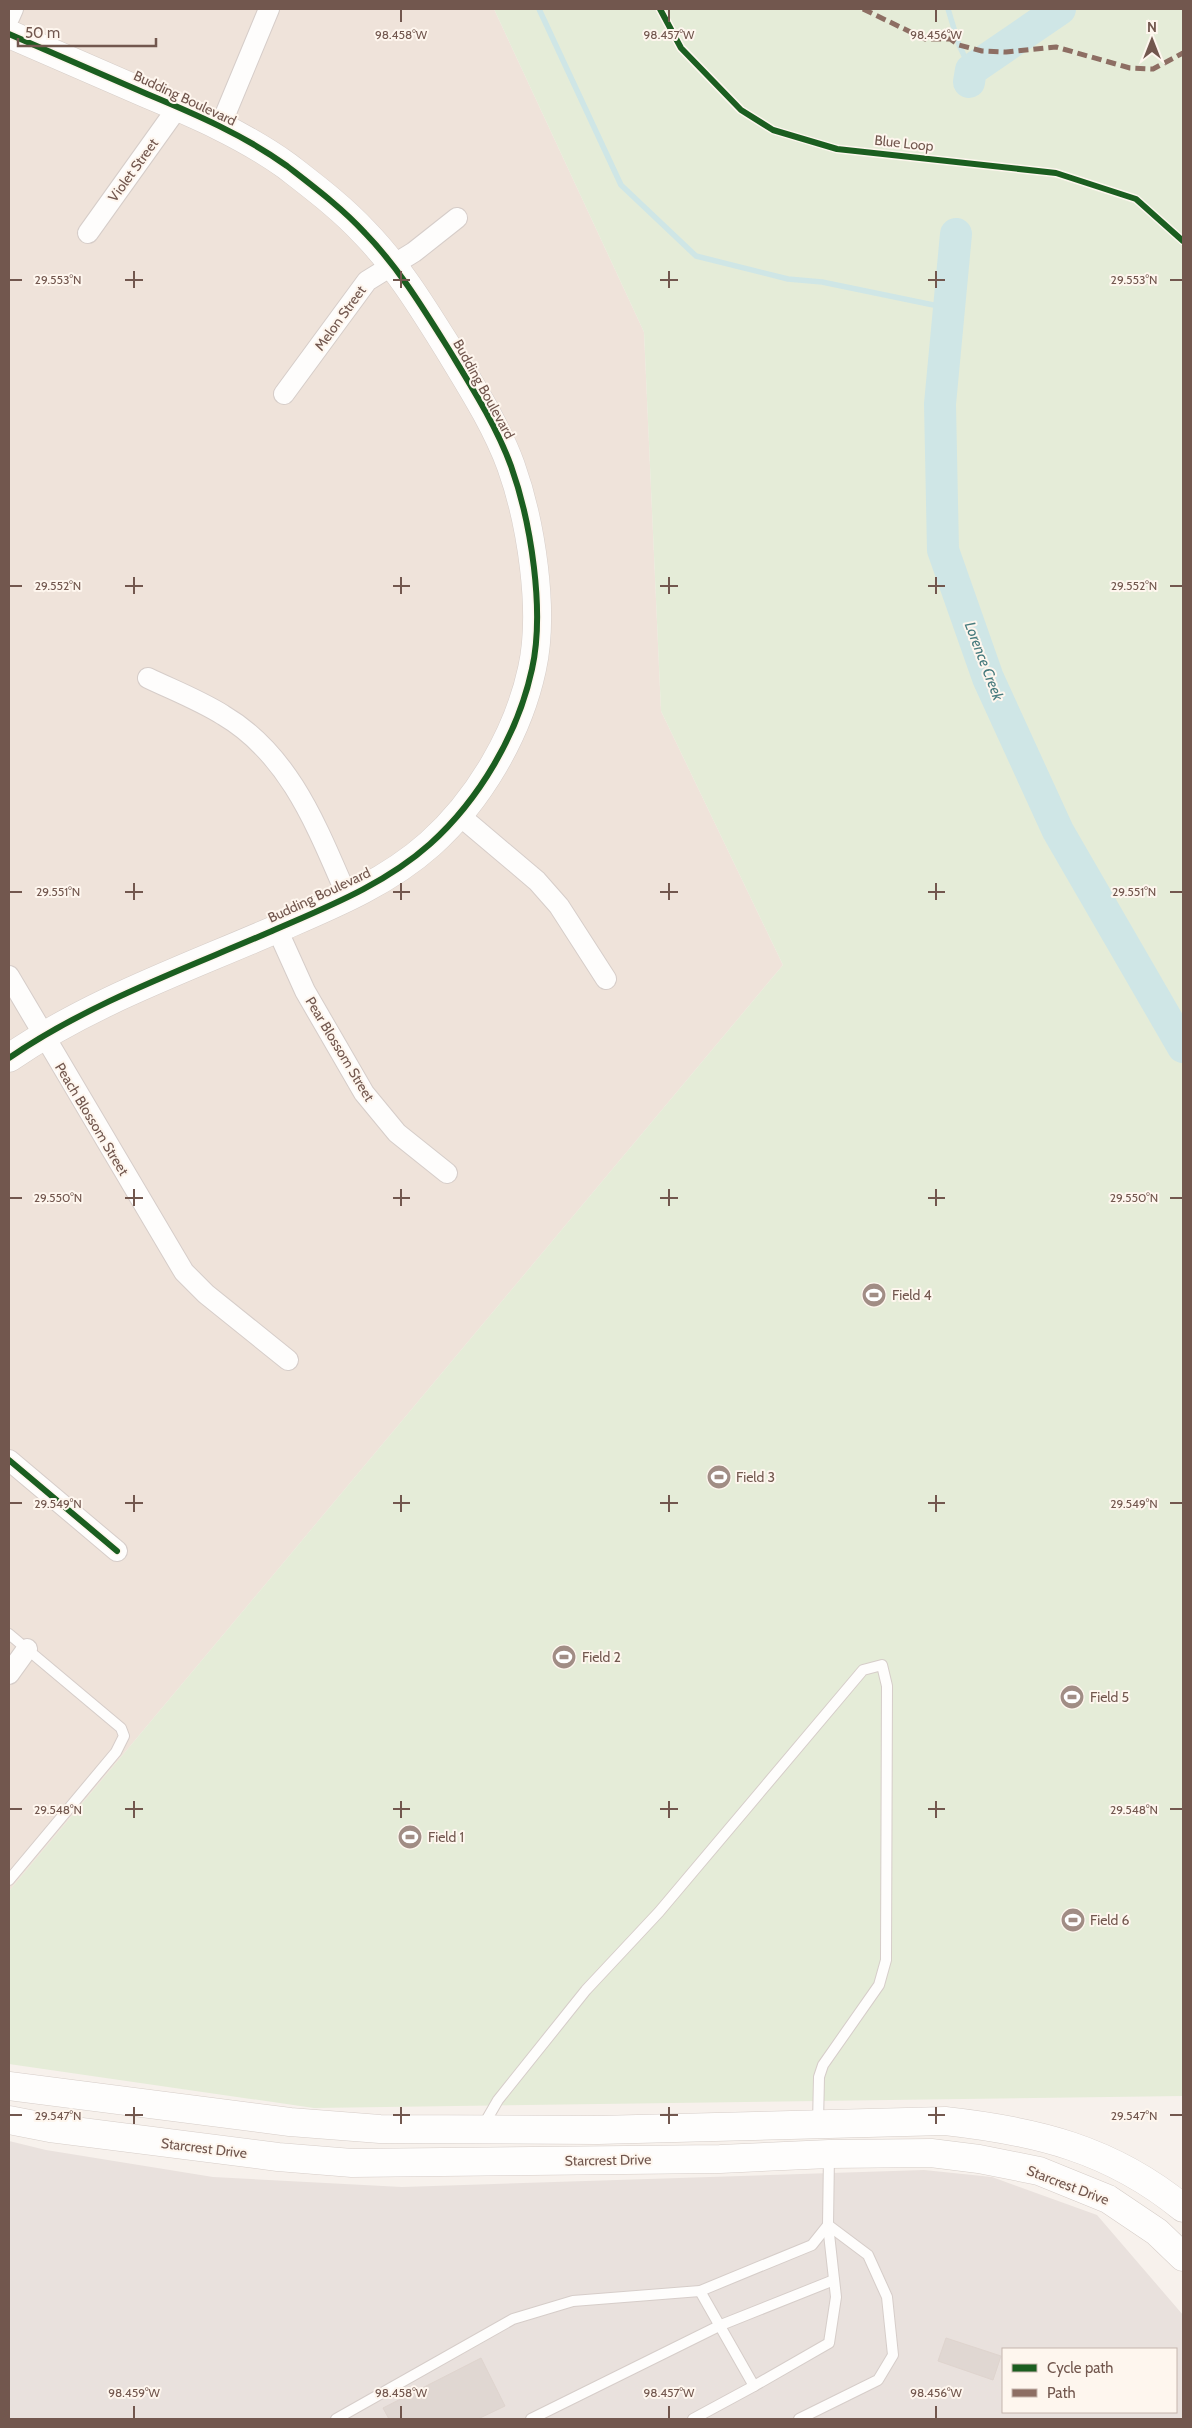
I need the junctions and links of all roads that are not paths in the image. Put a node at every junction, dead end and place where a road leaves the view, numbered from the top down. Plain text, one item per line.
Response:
1 (12, 9) edge
2 (269, 9) edge
3 (9, 18) edge
4 (9, 34) edge
5 (178, 107) junction
6 (220, 127) junction
7 (457, 218) dead end
8 (88, 233) dead end
9 (392, 266) junction
10 (284, 394) dead end
11 (148, 678) dead end
12 (459, 815) junction
13 (348, 898) junction
14 (277, 929) junction
15 (9, 976) edge
16 (606, 979) dead end
17 (43, 1035) junction
18 (9, 1058) edge
19 (447, 1173) dead end
20 (288, 1360) dead end
21 (9, 1460) edge
22 (117, 1552) dead end
23 (9, 1634) edge
24 (28, 1649) junction
25 (9, 1674) edge
26 (9, 1880) edge
27 (9, 2086) edge
28 (84, 2097) junction
29 (9, 2103) edge
30 (9, 2120) edge
31 (818, 2123) junction
32 (998, 2127) junction
33 (481, 2129) junction
34 (829, 2154) junction
35 (1183, 2208) edge
36 (828, 2224) junction
37 (1183, 2257) edge
38 (834, 2280) junction
39 (700, 2291) junction
40 (721, 2325) junction
41 (754, 2386) junction
42 (336, 2419) edge
43 (531, 2419) edge
44 (693, 2419) edge
45 (799, 2419) edge

1 - 3 street
2 - 6 street
4 - 5 main road, Budding Boulevard
5 - 6 main road, Budding Boulevard
5 - 8 street, Violet Street
6 - 9 main road, Budding Boulevard
7 - 9 street, Melon Street
9 - 10 street, Melon Street
9 - 12 main road, Budding Boulevard
11 - 13 street
12 - 13 main road, Budding Boulevard
12 - 16 street
13 - 14 main road, Budding Boulevard
14 - 17 main road, Budding Boulevard
14 - 19 street, Pear Blossom Street
15 - 17 street, Peach Blossom Street
17 - 18 main road, Budding Boulevard
17 - 20 street, Peach Blossom Street
21 - 22 street
23 - 24 lane
24 - 25 street
24 - 26 lane
27 - 28 main road
28 - 29 main road
28 - 33 main road
30 - 34 main road, Starcrest Drive
31 - 32 main road
31 - 33 main road
31 - 33 lane
32 - 34 main road
32 - 35 main road
34 - 36 lane
34 - 37 main road, Starcrest Drive
36 - 38 lane
36 - 39 lane
36 - 45 lane
38 - 40 lane
38 - 41 lane
39 - 40 lane
39 - 42 lane
40 - 41 lane
40 - 43 lane
41 - 44 lane

